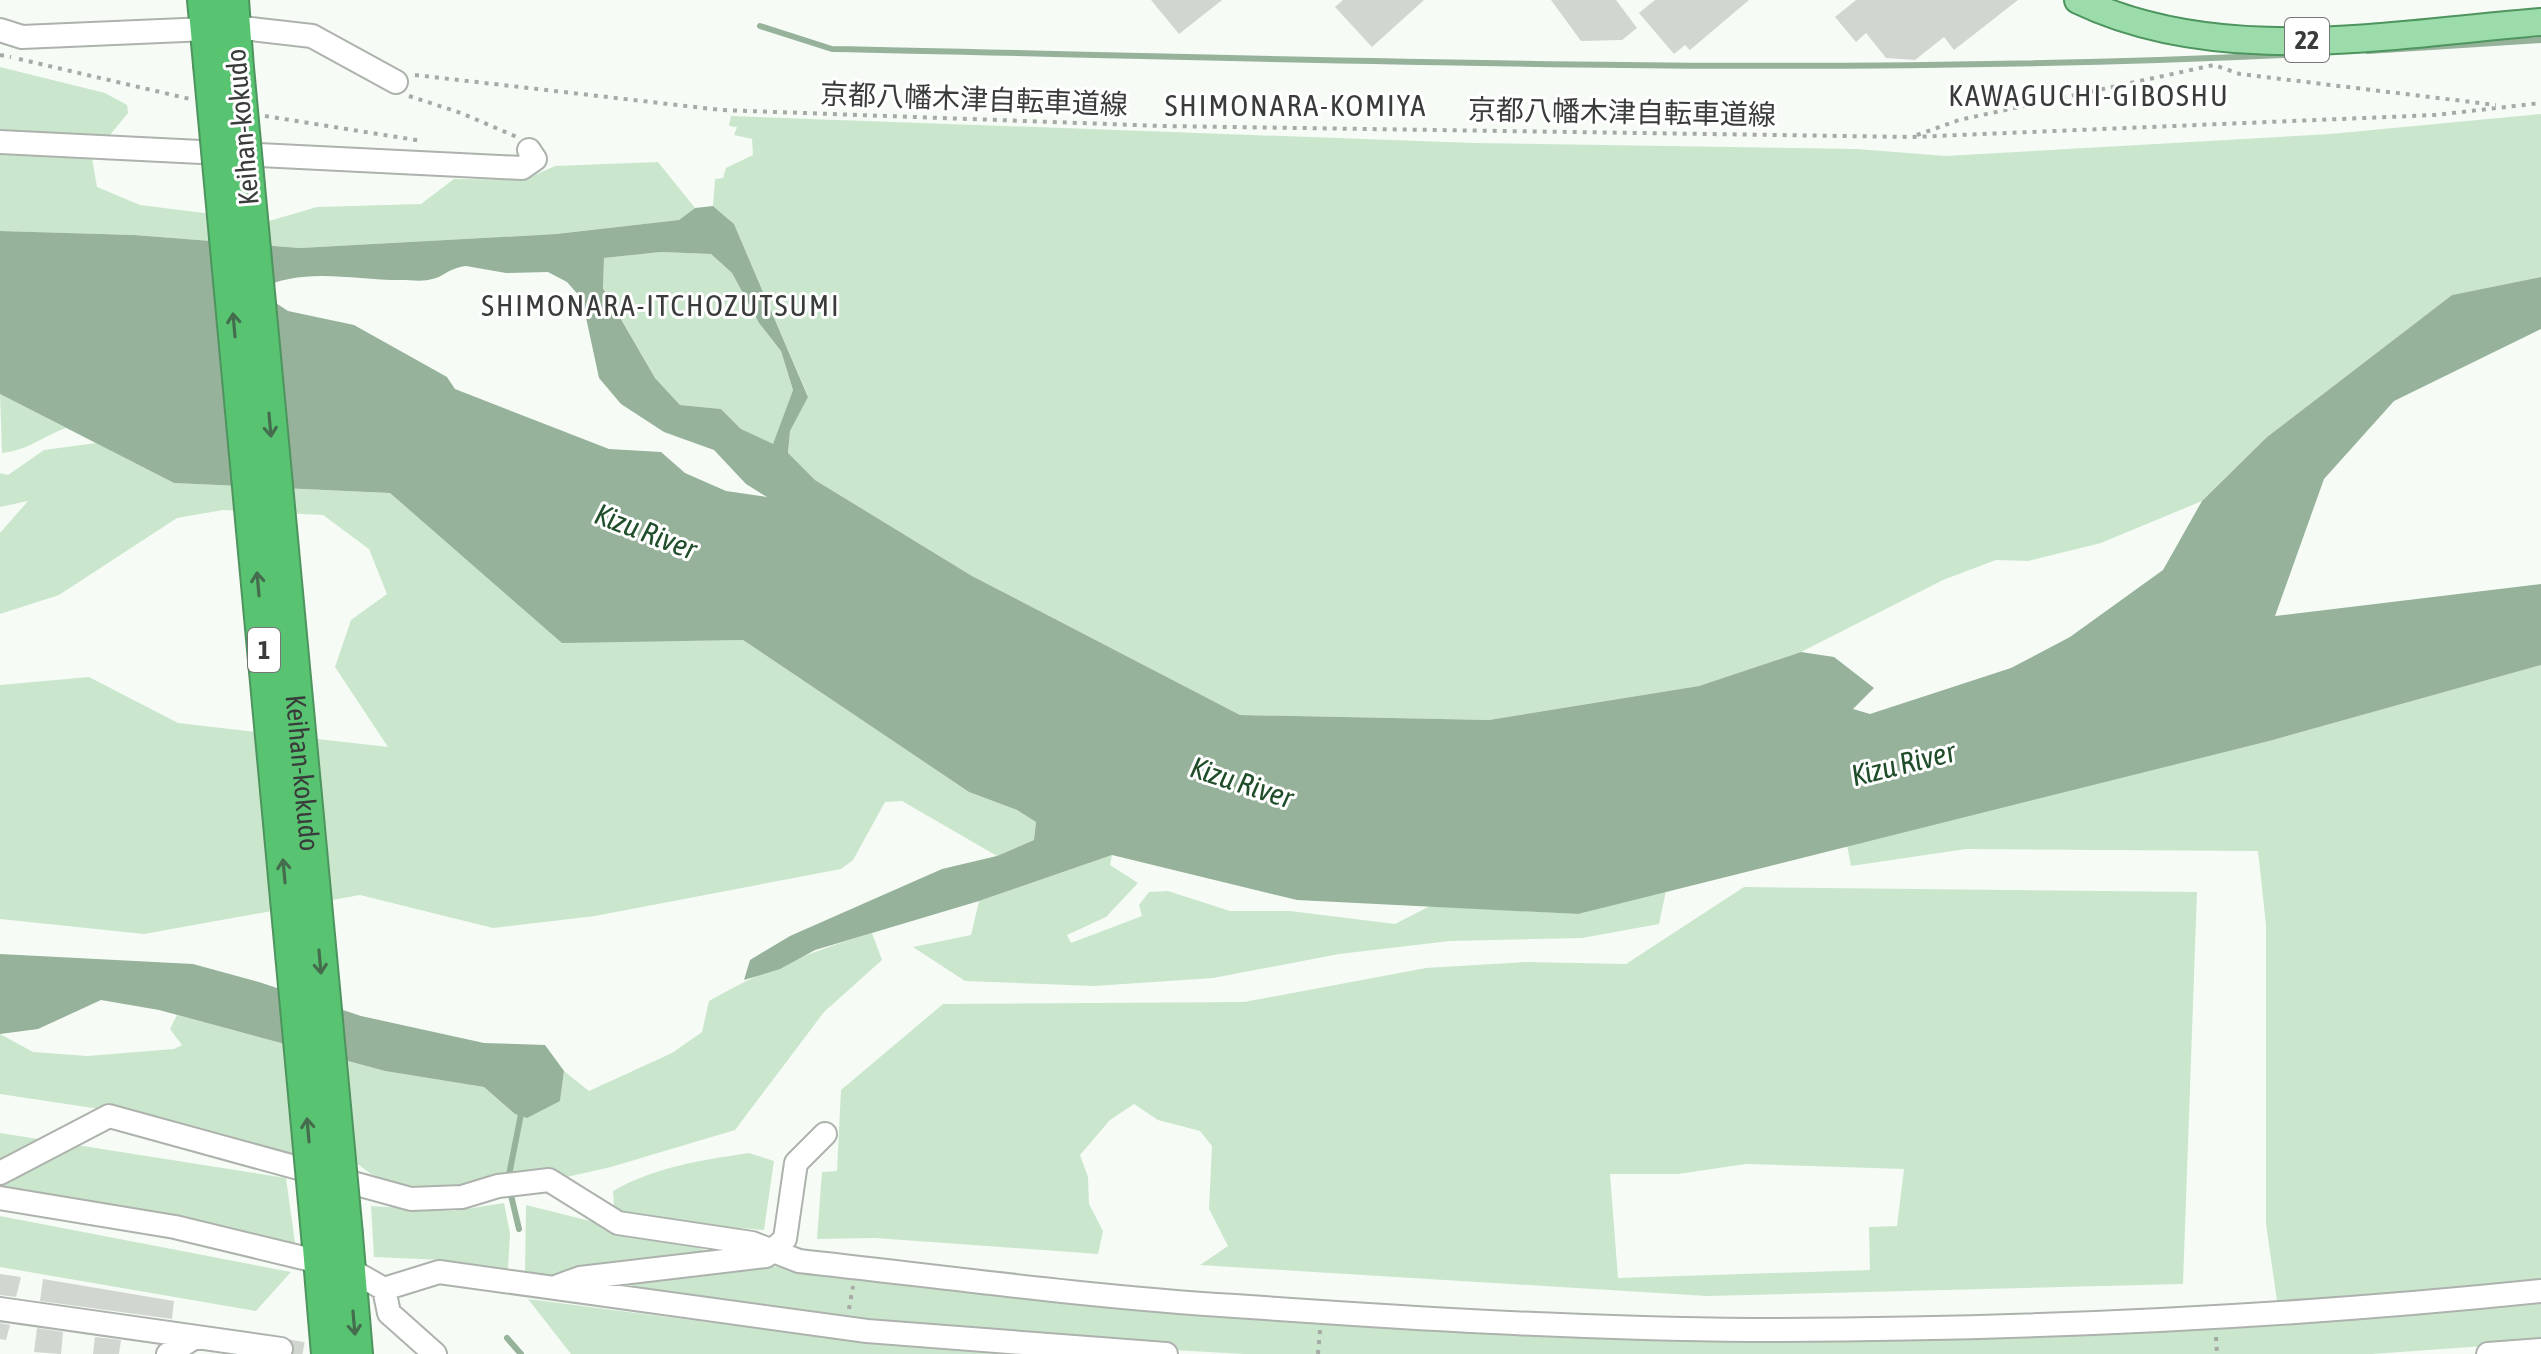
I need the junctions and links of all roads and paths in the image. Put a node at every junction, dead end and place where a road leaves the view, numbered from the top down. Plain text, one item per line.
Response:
1 (2078, 0) edge
2 (219, 14) edge
3 (2541, 22) edge
4 (0, 30) edge
5 (0, 55) edge
6 (396, 82) junction
7 (197, 101) dead end
8 (2541, 103) edge
9 (2503, 106) junction
10 (258, 115) dead end
11 (1912, 137) junction
12 (0, 142) edge
13 (430, 142) dead end
14 (529, 150) joint
15 (825, 1134) dead end
16 (0, 1173) edge
17 (0, 1198) edge
18 (333, 1250) junction
19 (772, 1251) junction
20 (554, 1288) junction
21 (384, 1289) junction
22 (2541, 1291) edge
23 (0, 1309) edge
24 (194, 1338) junction
25 (281, 1349) dead end
26 (2541, 1350) edge
27 (168, 1354) edge
28 (328, 1354) edge
29 (356, 1354) edge
30 (435, 1354) edge
31 (1166, 1354) edge
32 (2488, 1354) edge

1 - 3 main road, 22
2 - 4 street
2 - 6 street
2 - 18 highway, Keihan-kokudo / 1, bridge
5 - 7 path
6 - 11 path, 京都八幡木津自転車道線
6 - 14 path
8 - 9 path, 京都八幡木津自転車道線
9 - 11 path, 京都八幡木津自転車道線
9 - 11 path
10 - 13 path
12 - 14 street
15 - 19 street
16 - 19 street
17 - 18 street
18 - 21 street
18 - 28 highway, Keihan-kokudo / 1
18 -> 29 highway, Keihan-kokudo / 1
19 - 20 street
19 - 22 street
20 - 21 street
20 - 31 street
21 - 30 street
23 - 24 street
24 - 25 street
24 - 27 street
26 - 32 street

